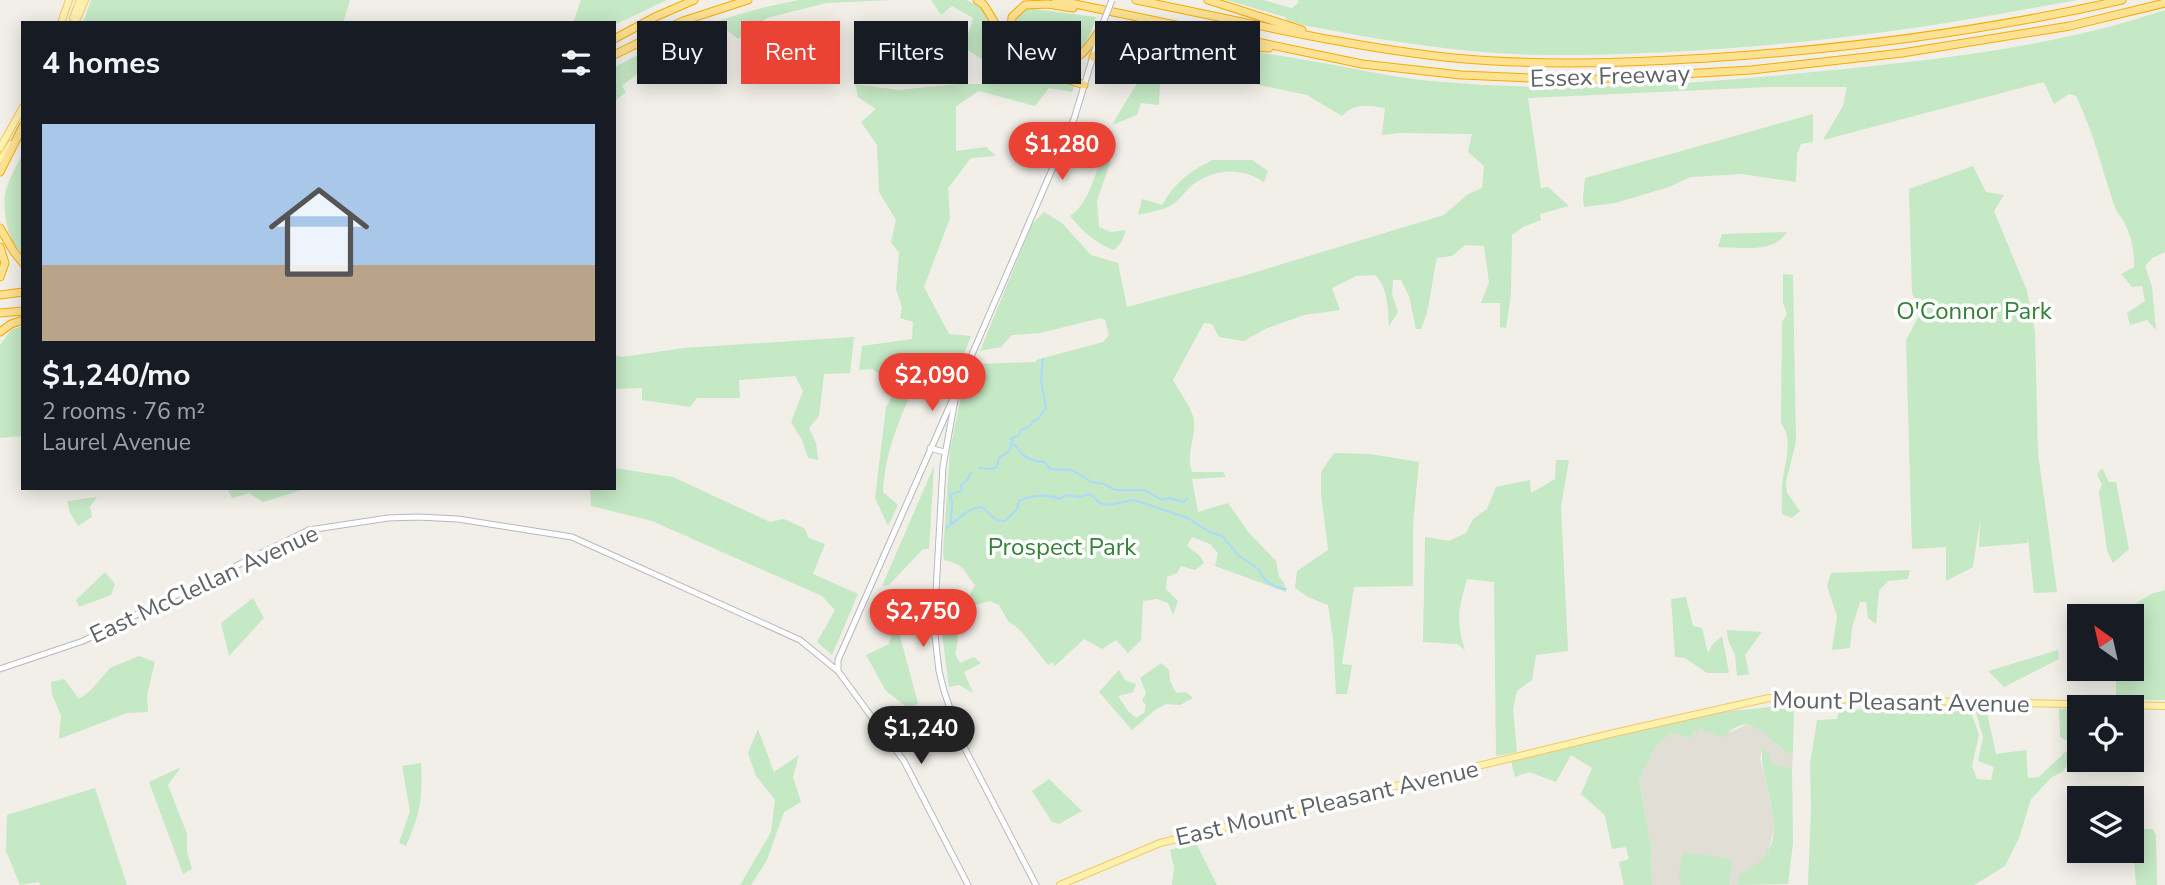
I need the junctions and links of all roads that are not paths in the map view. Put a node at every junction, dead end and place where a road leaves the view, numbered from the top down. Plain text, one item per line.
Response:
1 (69, 0) edge
2 (82, 0) edge
3 (694, 0) edge
4 (748, 0) edge
5 (977, 0) edge
6 (1056, 0) edge
7 (1112, 0) edge
8 (1136, 0) edge
9 (1208, 0) edge
10 (2122, 0) edge
11 (2165, 3) edge
12 (1141, 16) junction
13 (62, 21) edge
14 (74, 21) edge
15 (1104, 21) edge
16 (1095, 35) edge
17 (1319, 36) junction
18 (616, 38) edge
19 (1095, 50) edge
20 (1294, 50) junction
21 (616, 54) edge
22 (1093, 57) junction
23 (1084, 85) junction
24 (21, 111) edge
25 (21, 129) edge
26 (21, 130) edge
27 (0, 148) edge
28 (0, 160) edge
29 (0, 173) edge
30 (0, 228) edge
31 (0, 247) edge
32 (21, 260) edge
33 (0, 277) edge
34 (21, 292) edge
35 (0, 295) edge
36 (21, 311) edge
37 (0, 313) edge
38 (21, 321) edge
39 (0, 332) edge
40 (957, 389) junction
41 (930, 448) junction
42 (944, 452) junction
43 (0, 669) edge
44 (838, 671) junction
45 (2165, 706) edge
46 (1600, 737) joint
47 (968, 885) edge
48 (1036, 885) edge
49 (1060, 885) edge

1 - 13 main road
2 - 14 main road
3 - 18 highway
4 - 21 highway
5 - 23 highway
6 - 12 highway, Essex Freeway
7 - 15 street, bridge
8 - 17 highway, Essex Freeway
9 - 17 highway
10 - 17 highway, Essex Freeway
11 - 20 highway, Essex Freeway
12 - 16 highway
12 - 20 highway, Essex Freeway
19 - 22 street
20 - 22 highway
22 - 23 street
23 - 40 street
24 - 27 main road
25 - 28 main road
26 - 29 highway
30 - 32 highway
31 - 33 highway
34 - 35 highway
36 - 37 highway
38 - 39 highway
40 - 41 street
40 - 42 street
41 - 42 street
41 - 44 street
42 - 48 street
43 - 44 street, East McClellan Avenue
44 - 47 street, East McClellan Avenue
45 - 46 main road, Mount Pleasant Avenue
46 - 49 main road, East Mount Pleasant Avenue

